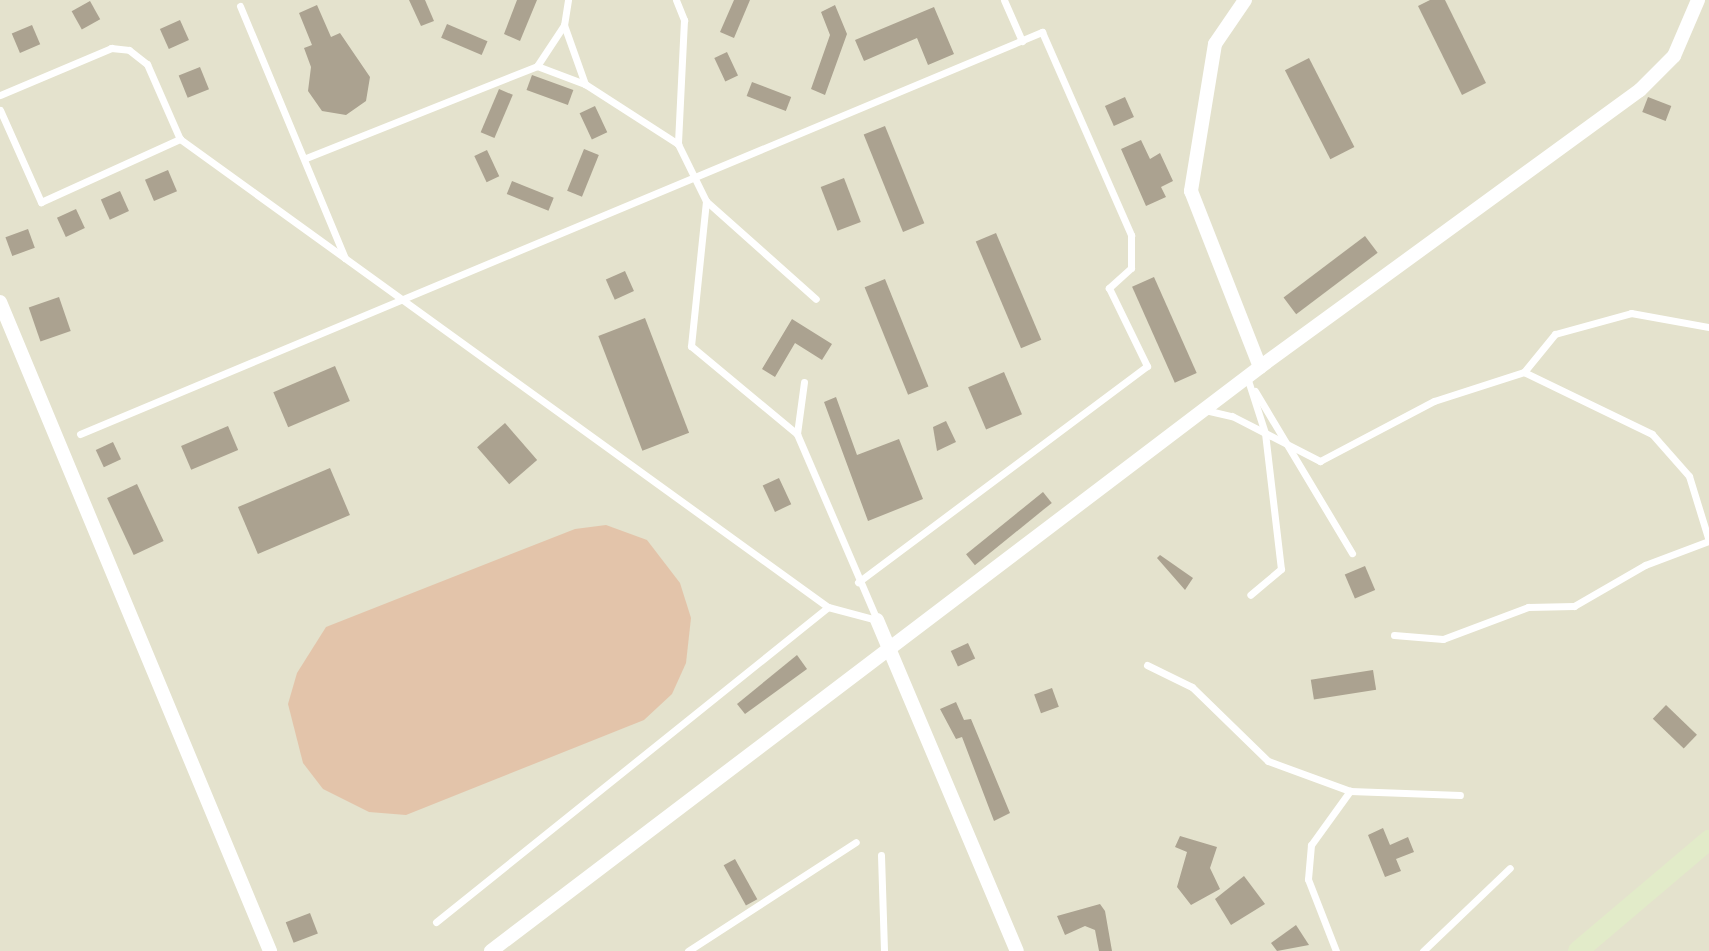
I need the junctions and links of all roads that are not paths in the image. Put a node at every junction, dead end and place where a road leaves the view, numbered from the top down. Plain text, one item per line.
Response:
1 (568, 0) edge
2 (676, 0) edge
3 (1004, 0) edge
4 (1245, 0) edge
5 (1698, 0) edge
6 (240, 6) dead end
7 (564, 25) junction
8 (1022, 41) junction
9 (537, 66) junction
10 (585, 84) junction
11 (0, 95) edge
12 (0, 110) edge
13 (180, 139) junction
14 (678, 144) junction
15 (306, 158) junction
16 (696, 177) junction
17 (706, 201) junction
18 (346, 260) junction
19 (816, 299) dead end
20 (401, 300) junction
21 (0, 302) edge
22 (1709, 327) edge
23 (1260, 367) junction
24 (1524, 372) junction
25 (804, 382) dead end
26 (1250, 383) junction
27 (1203, 410) junction
28 (1265, 433) junction
29 (80, 434) dead end
30 (797, 434) junction
31 (1296, 449) junction
32 (1352, 553) dead end
33 (858, 582) junction
34 (1250, 595) dead end
35 (828, 607) junction
36 (877, 620) junction
37 (1394, 635) dead end
38 (889, 647) junction
39 (1147, 665) dead end
40 (1350, 791) junction
41 (1460, 795) dead end
42 (1709, 840) edge
43 (856, 842) dead end
44 (881, 855) dead end
45 (1510, 868) dead end
46 (436, 922) dead end
47 (270, 951) edge
48 (491, 951) edge
49 (688, 951) edge
50 (884, 951) edge
51 (1017, 951) edge
52 (1336, 951) edge
53 (1423, 951) edge
54 (1578, 951) edge

1 - 7 lane
2 - 14 lane
3 - 8 lane
4 - 23 street
5 - 23 street
6 - 15 lane
7 - 9 lane
7 - 10 lane
8 - 16 lane
8 - 33 lane
9 - 10 lane
9 - 15 lane
10 - 14 lane
11 - 13 lane
12 - 13 lane
13 - 18 lane
14 - 16 lane
15 - 18 lane
16 - 17 lane
16 - 20 lane
17 - 19 lane
17 - 30 lane
18 - 20 lane
20 - 29 lane
20 - 35 lane
21 - 47 street
22 - 24 lane
23 - 26 street
24 - 31 lane
24 - 37 lane
25 - 30 lane
26 - 27 street
26 - 28 lane
26 - 31 lane
27 - 28 lane
27 - 38 street
28 - 31 lane
28 - 34 lane
30 - 33 lane
31 - 32 lane
33 - 36 lane
35 - 36 lane
35 - 46 lane
36 - 38 street
38 - 48 street
38 - 51 street
39 - 40 lane
40 - 41 lane
40 - 52 lane
42 - 54 main road
43 - 49 lane
44 - 50 lane
45 - 53 lane

